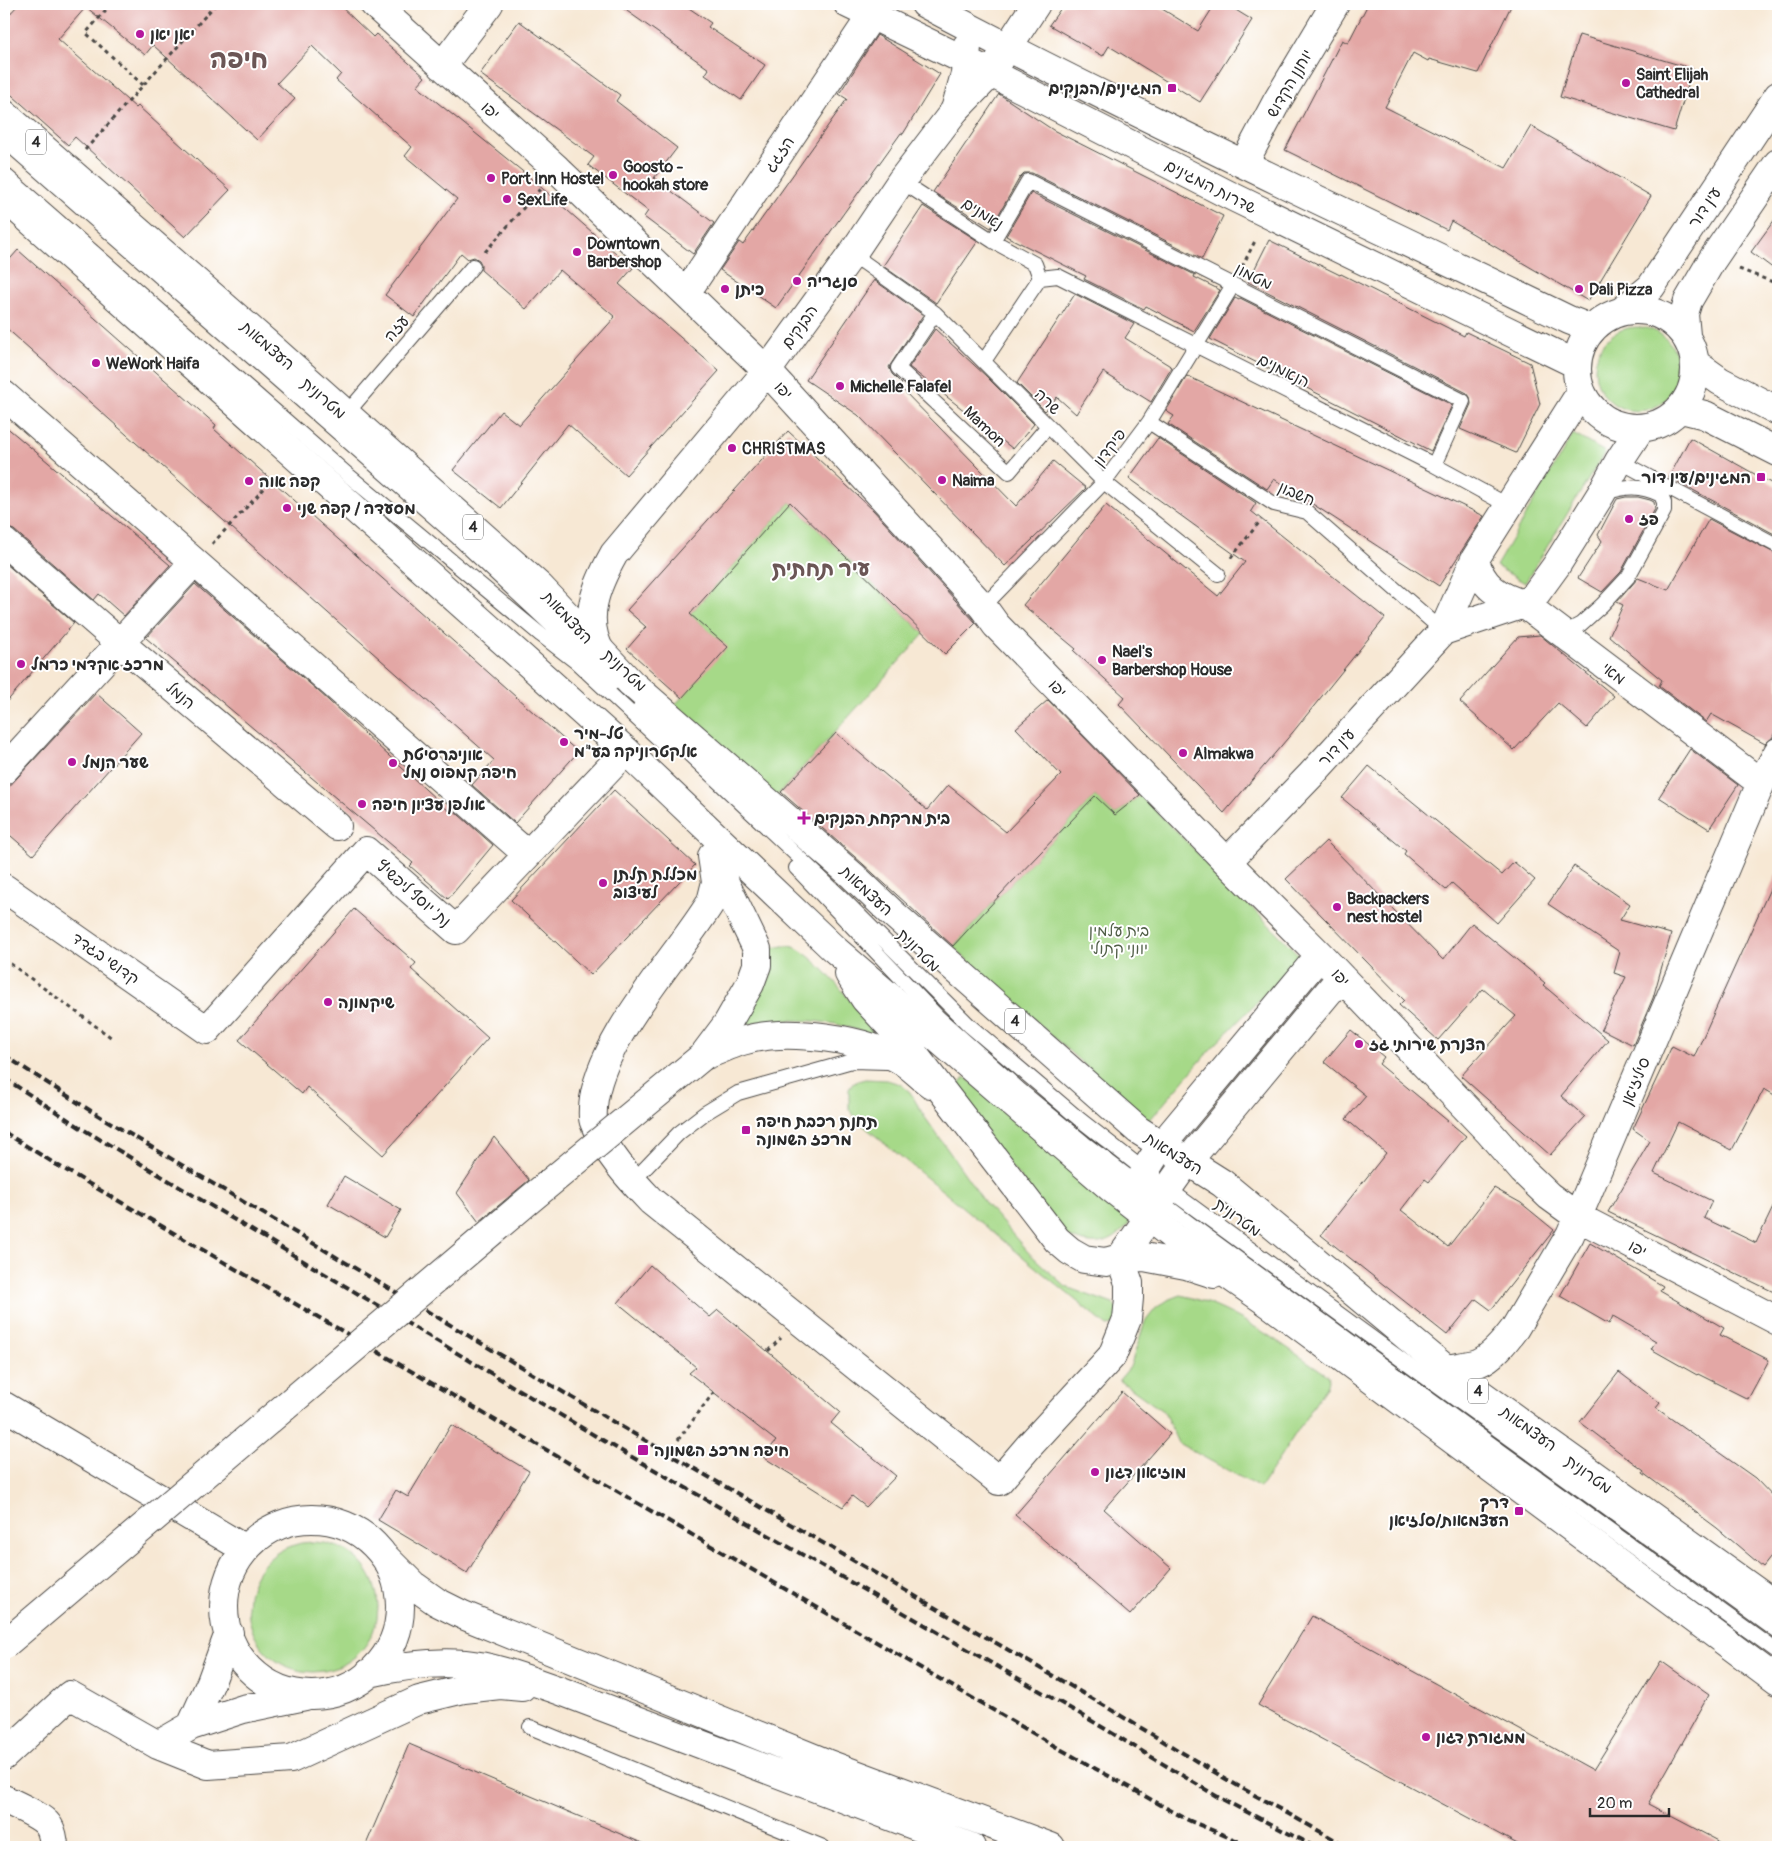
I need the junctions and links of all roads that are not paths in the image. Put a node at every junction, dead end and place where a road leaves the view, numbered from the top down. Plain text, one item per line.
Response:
1 (374, 4) edge
2 (489, 4) edge
3 (925, 4) edge
4 (1036, 4) edge
5 (1335, 4) edge
6 (860, 10) edge
7 (962, 24) junction
8 (1007, 47) junction
9 (966, 62) junction
10 (442, 66) junction
11 (991, 74) junction
12 (1778, 96) edge
13 (955, 110) junction
14 (4, 114) edge
15 (4, 140) edge
16 (1244, 163) junction
17 (1778, 163) edge
18 (4, 174) edge
19 (901, 181) junction
20 (4, 197) edge
21 (993, 241) junction
22 (852, 254) junction
23 (473, 266) road end
24 (1040, 278) junction
25 (1233, 286) junction
26 (686, 293) junction
27 (1622, 311) junction
28 (935, 313) junction
29 (1592, 329) junction
30 (1686, 335) junction
31 (1197, 346) junction
32 (984, 361) junction
33 (1576, 364) junction
34 (1696, 364) junction
35 (767, 371) junction
36 (1581, 392) junction
37 (4, 396) edge
38 (1681, 409) junction
39 (1778, 411) edge
40 (346, 414) junction
41 (1149, 422) junction
42 (1048, 426) junction
43 (1640, 429) junction
44 (1778, 452) edge
45 (1619, 461) junction
46 (1434, 465) junction
47 (1104, 482) junction
48 (1602, 494) junction
49 (1509, 506) junction
50 (4, 542) edge
51 (1778, 546) edge
52 (1475, 559) junction
53 (194, 562) junction
54 (1218, 574) road end
55 (1524, 604) junction
56 (983, 607) junction
57 (1443, 631) junction
58 (1562, 634) junction
59 (119, 642) junction
60 (602, 654) junction
61 (626, 751) junction
62 (1778, 752) edge
63 (4, 770) edge
64 (1761, 783) junction
65 (699, 821) junction
66 (337, 826) dead end
67 (527, 854) junction
68 (712, 856) junction
69 (1227, 862) junction
70 (4, 888) edge
71 (834, 948) junction
72 (1320, 955) junction
73 (1341, 977) junction
74 (207, 1030) joint
75 (703, 1056) junction
76 (905, 1063) junction
77 (942, 1093) junction
78 (1161, 1146) junction
79 (1188, 1161) junction
80 (632, 1182) junction
81 (1152, 1192) junction
82 (1578, 1217) junction
83 (1120, 1258) junction
84 (1274, 1308) junction
85 (1778, 1321) edge
86 (1446, 1369) junction
87 (4, 1406) edge
88 (245, 1549) junction
89 (386, 1558) junction
90 (1778, 1606) edge
91 (1778, 1632) edge
92 (229, 1633) junction
93 (4, 1645) edge
94 (1778, 1652) edge
95 (369, 1673) junction
96 (1778, 1681) edge
97 (558, 1690) junction
98 (316, 1693) junction
99 (191, 1726) junction
100 (530, 1726) dead end
101 (158, 1745) junction
102 (4, 1756) edge
103 (4, 1799) edge
104 (54, 1847) edge
105 (822, 1847) edge
106 (971, 1847) edge
107 (1051, 1847) edge

1 - 10 main road, יפו
2 - 10 main road
3 - 7 main road
4 - 8 main road, הבנקים
5 - 16 main road, יוחנן הקדוש
6 - 9 main road, שדרות המגינים
6 - 26 main road, הזגג
7 - 8 main road
7 - 9 main road
8 - 11 main road, הבנקים
8 - 16 main road
9 - 11 main road, שדרות המגינים
9 - 13 main road
10 - 26 main road, יפו
11 - 13 main road, הבנקים
11 - 33 main road, שדרות המגינים
12 - 27 main road, עין דור
13 - 19 main road, הבנקים
14 - 40 main road, העצמאות / 4
15 - 81 lane, מטרונית
16 - 29 main road
17 - 30 main road
18 - 81 lane, מטרונית
19 - 21 lane, נאמנים
19 - 22 main road, הבנקים
20 - 61 main road
21 - 24 lane, נאמנים
21 - 25 lane, מטמון
22 - 28 lane, שרה
22 - 35 main road, הבנקים
23 - 40 lane, עזה
24 - 31 lane, הנאמנים
24 - 32 lane
25 - 31 lane, פיקדון
25 - 46 lane, מטמון
26 - 35 main road, יפו
27 - 29 main road
27 - 30 main road
28 - 32 lane, שרה
28 - 42 lane, Mamon
29 - 33 main road
30 - 34 main road
31 - 41 lane, פיקדון
31 - 46 lane, הנאמנים
32 - 42 lane, שרה
33 - 36 main road
34 - 38 main road
34 - 39 main road
35 - 56 main road, יפו
35 - 60 main road, הבנקים
36 - 43 main road
36 - 49 main road, עין דור
37 - 53 main road
38 - 43 main road
38 - 44 main road
40 - 60 main road, העצמאות / 4
41 - 47 lane, פיקדון
41 - 57 lane, חשבון
42 - 47 lane, שרה
43 - 45 main road, עין דור
45 - 48 main road, עין דור
45 - 51 lane
46 - 49 lane, הנאמנים
47 - 54 lane, שרה
47 - 56 lane, פיקדון
48 - 55 main road, עין דור
48 - 58 lane
49 - 52 main road, עין דור
50 - 59 main road, הנמל
52 - 55 main road, מאי
52 - 57 main road, עין דור
53 - 59 main road
53 - 67 main road
55 - 57 main road, עין דור
55 - 58 main road, מאי
56 - 69 main road, יפו
57 - 69 main road, עין דור
58 - 64 main road, מאי
59 - 63 main road
59 - 66 main road, הנמל
60 - 78 main road, העצמאות / 4
61 - 65 main road
61 - 67 main road, נת' יוסף ליפשיץ
62 - 64 main road, סיליזיאן
64 - 82 main road, סיליזיאן
65 - 68 main road
65 - 71 main road
67 - 74 main road, נת' יוסף ליפשיץ
68 - 75 main road
68 - 80 main road
69 - 72 main road, יפו
70 - 74 main road, קדושי בגדד
71 - 77 main road
71 - 81 main road
72 - 73 main road, יפו
72 - 78 main road
73 - 79 main road
73 - 82 main road, יפו
75 - 76 main road
75 - 93 main road, bridge
76 - 77 main road
76 - 80 lane
77 - 83 main road
78 - 79 main road, העצמאות / 4
78 - 81 main road
79 - 81 main road
79 - 86 main road, העצמאות / 4
80 - 83 main road
81 - 83 main road
81 - 84 main road
81 - 91 lane, מטרונית
81 - 94 lane, מטרונית
82 - 85 main road, יפו
82 - 86 main road, סיליזיאן
83 - 84 main road
84 - 96 main road
86 - 90 main road, העצמאות / 4
87 - 88 main road
88 - 89 main road
88 - 92 main road
89 - 95 main road
89 - 107 main road
92 - 98 main road
92 - 99 main road
95 - 97 main road
95 - 98 main road
97 - 101 main road
97 - 106 main road
98 - 99 main road
99 - 101 main road
100 - 105 lane
101 - 102 main road
103 - 104 main road

